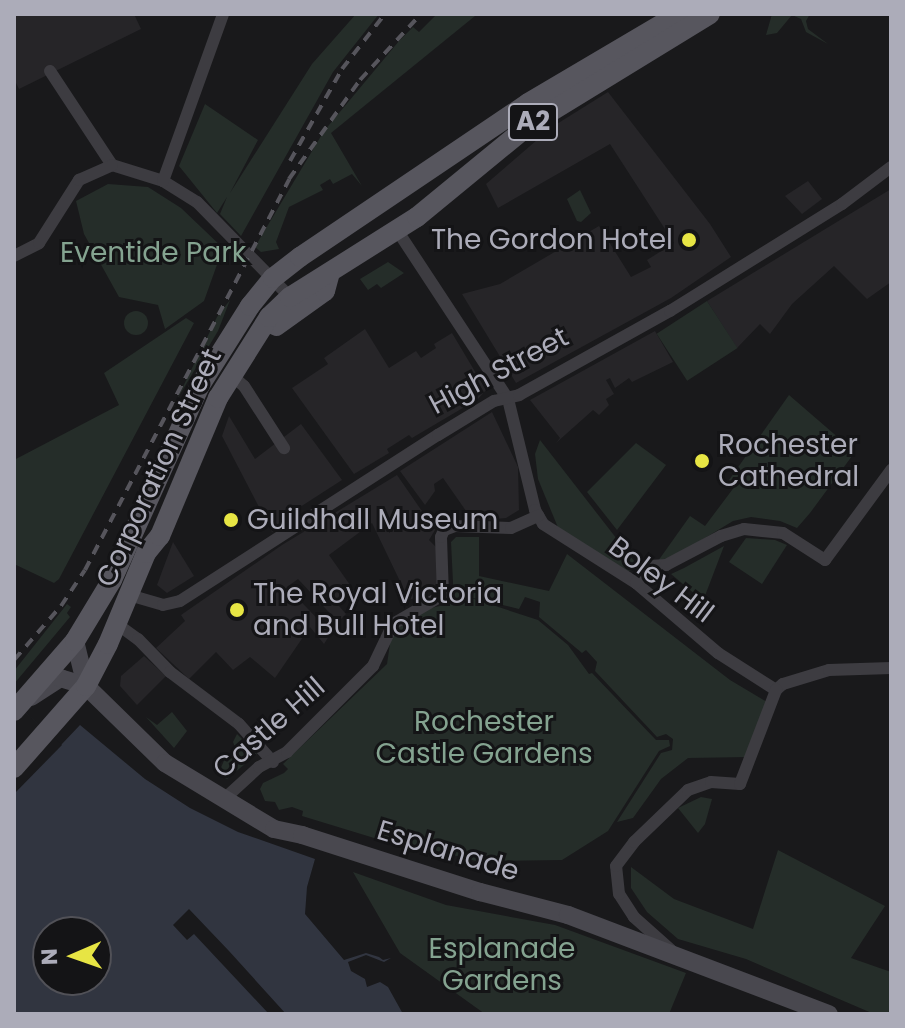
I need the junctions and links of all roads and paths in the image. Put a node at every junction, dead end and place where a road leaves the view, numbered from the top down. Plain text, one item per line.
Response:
1 (223, 14) edge
2 (679, 14) edge
3 (710, 14) edge
4 (50, 71) dead end
5 (112, 165) junction
6 (891, 167) edge
7 (163, 181) junction
8 (363, 214) junction
9 (397, 230) junction
10 (14, 256) edge
11 (331, 271) junction
12 (273, 278) junction
13 (290, 297) junction
14 (264, 329) junction
15 (230, 374) junction
16 (508, 399) junction
17 (284, 448) dead end
18 (891, 470) edge
19 (538, 516) junction
20 (636, 583) junction
21 (129, 595) junction
22 (117, 624) junction
23 (75, 641) junction
24 (891, 668) edge
25 (86, 686) junction
26 (776, 690) junction
27 (16, 708) edge
28 (273, 762) junction
29 (14, 768) edge
30 (223, 800) junction
31 (679, 958) junction
32 (829, 1014) edge

1 - 7 street
2 - 8 main road, Corporation Street / A2
3 - 9 main road, Corporation Street / A2
4 - 5 street
5 - 7 street
5 - 10 street
6 - 16 street, High Street
7 - 12 street
8 - 9 main road
8 - 12 main road, Corporation Street / A2
9 - 11 main road, Corporation Street / A2
9 - 16 street
11 - 13 main road, Corporation Street / A2
11 - 14 main road, A2
12 - 13 street
12 - 23 main road, Corporation Street / A2
13 - 14 main road, Corporation Street / A2
14 - 15 main road, Corporation Street / A2
15 - 17 street
15 - 21 main road, Corporation Street / A2
16 - 19 street
16 - 21 street, High Street
18 - 20 street
19 - 20 street, Boley Hill
19 - 28 street, Castle Hill
20 - 26 street, Boley Hill
21 - 22 main road, Corporation Street / A2
22 - 25 main road, Corporation Street / A2
22 - 28 street
23 - 25 street
23 - 27 main road, A2
24 - 26 street
25 - 27 street
25 - 29 main road, A2
25 - 30 street, Esplanade
26 - 31 street
28 - 30 street, Castle Hill
30 - 31 street, Esplanade
31 - 32 street, Esplanade

